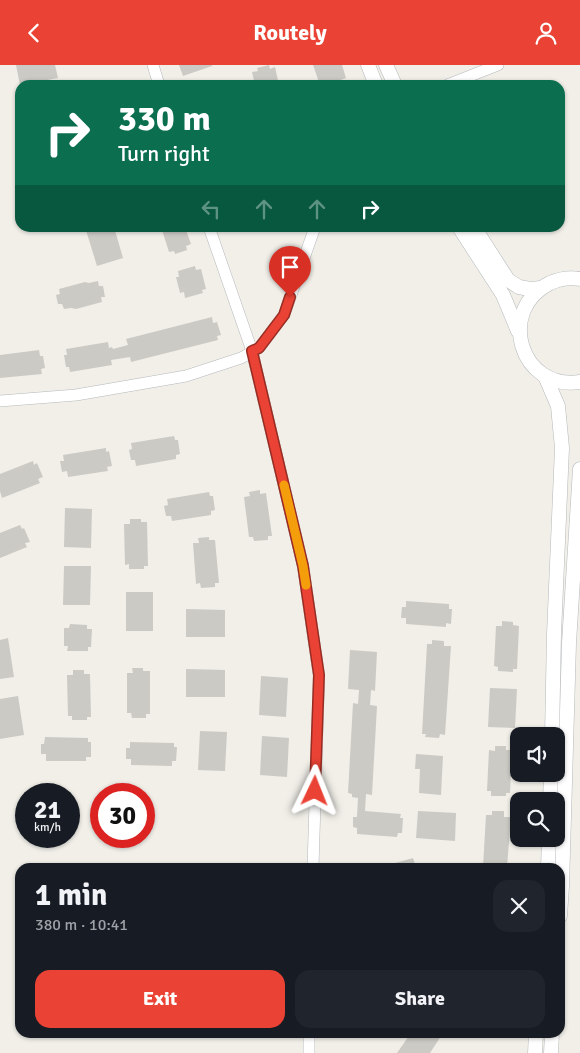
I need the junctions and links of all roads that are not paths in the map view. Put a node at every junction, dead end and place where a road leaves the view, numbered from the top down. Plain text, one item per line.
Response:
1 (153, 65) edge
2 (368, 65) edge
3 (386, 65) edge
4 (498, 65) edge
5 (158, 80) edge
6 (374, 80) edge
7 (393, 80) edge
8 (459, 80) edge
9 (211, 232) edge
10 (313, 232) edge
11 (462, 232) edge
12 (477, 232) edge
13 (580, 279) edge
14 (541, 288) junction
15 (519, 333) junction
16 (252, 351) junction
17 (545, 376) junction
18 (580, 382) edge
19 (0, 401) edge
20 (580, 469) edge
21 (576, 604) edge
22 (552, 727) edge
23 (549, 847) edge
24 (313, 863) edge
25 (548, 863) edge
26 (563, 863) edge
27 (309, 1038) edge
28 (536, 1038) edge
29 (552, 1038) edge
30 (308, 1053) edge
31 (535, 1053) edge
32 (551, 1053) edge

1 - 5 street
2 - 6 street
3 - 7 street
4 - 8 street
9 - 16 street
10 - 16 street
11 - 15 street
12 - 14 street
13 - 14 street
14 - 15 street
15 - 17 street
16 - 19 street
16 - 24 street
17 - 18 street
17 - 22 street
20 - 21 street
21 - 26 street
23 - 25 street
27 - 30 street
28 - 31 street
29 - 32 street

